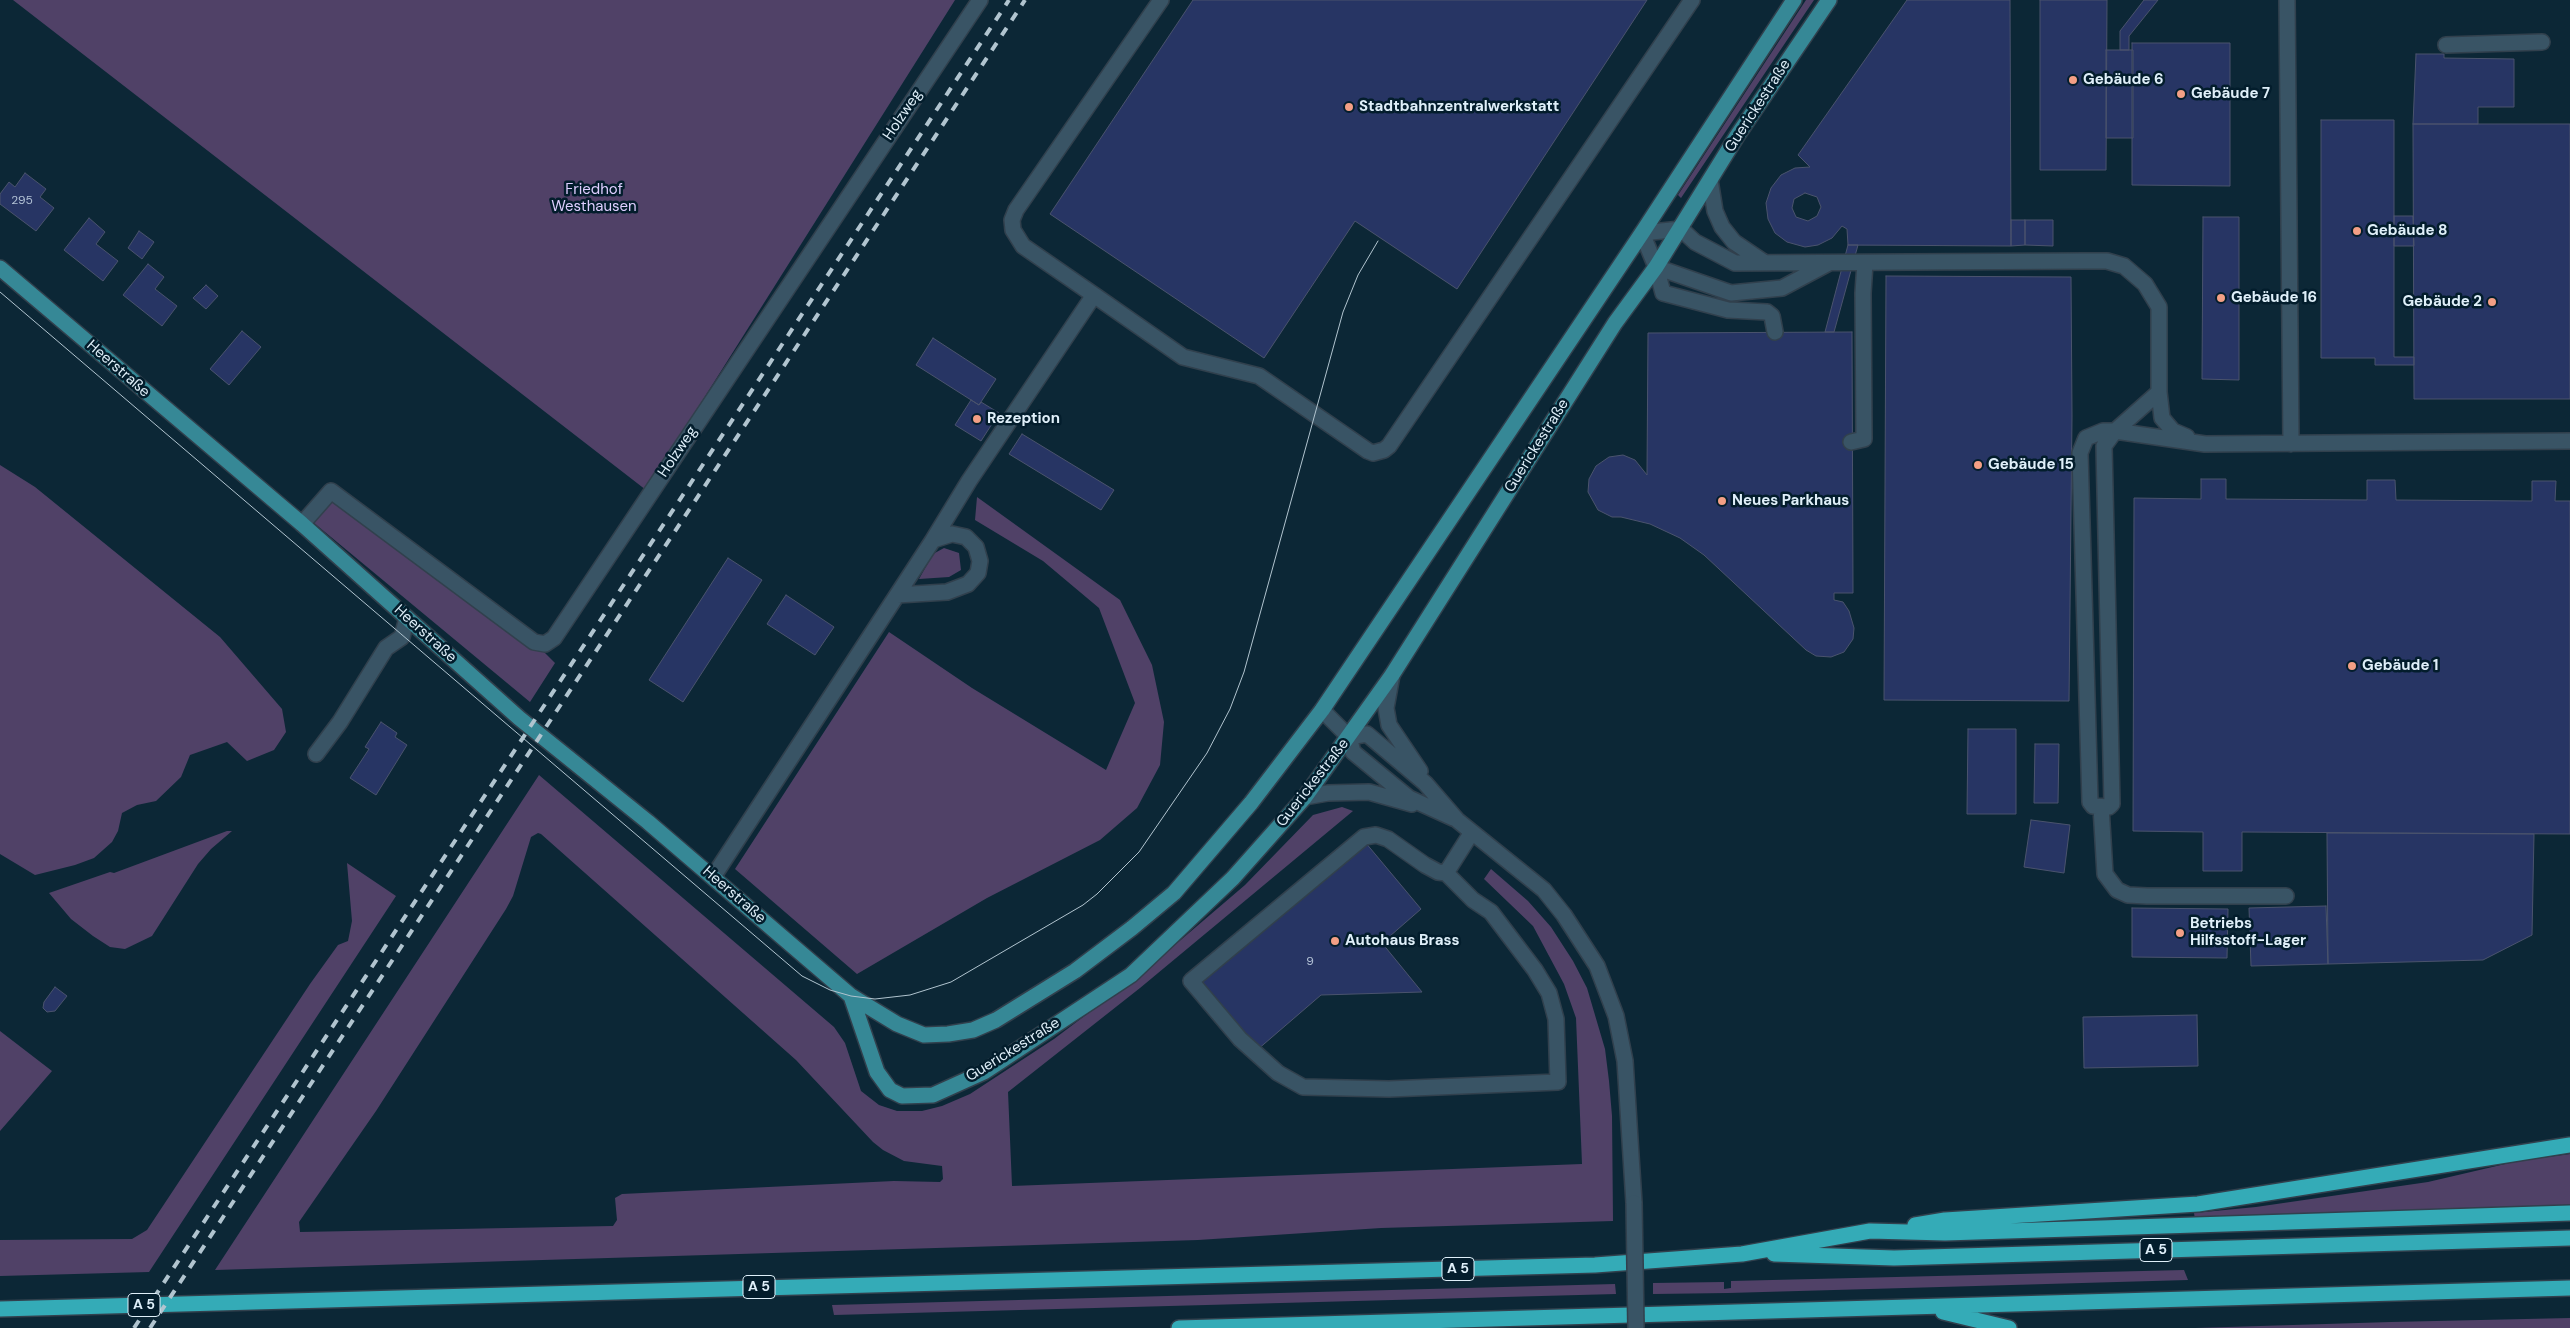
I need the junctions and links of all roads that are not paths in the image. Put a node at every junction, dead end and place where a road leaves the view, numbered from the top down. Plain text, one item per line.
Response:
1 (980, 0) edge
2 (1161, 0) edge
3 (1692, 0) edge
4 (1794, 0) edge
5 (1829, 0) edge
6 (2287, 0) edge
7 (2542, 42) dead end
8 (2446, 45) dead end
9 (1710, 180) junction
10 (1681, 229) junction
11 (1642, 233) junction
12 (1765, 263) junction
13 (1829, 263) junction
14 (1865, 263) junction
15 (1656, 267) junction
16 (0, 268) edge
17 (1094, 295) junction
18 (1775, 332) dead end
19 (2159, 392) junction
20 (2116, 431) junction
21 (2570, 441) edge
22 (1851, 442) dead end
23 (2205, 444) junction
24 (2291, 444) junction
25 (302, 524) junction
26 (933, 540) junction
27 (897, 595) junction
28 (407, 618) junction
29 (1392, 675) junction
30 (1322, 710) junction
31 (1349, 737) junction
32 (316, 754) dead end
33 (1306, 797) junction
34 (2101, 807) junction
35 (1457, 820) junction
36 (1472, 832) junction
37 (1446, 872) junction
38 (713, 878) junction
39 (2286, 896) dead end
40 (851, 996) junction
41 (2570, 1145) edge
42 (2570, 1214) edge
43 (1870, 1231) junction
44 (2570, 1238) edge
45 (1742, 1254) junction
46 (2570, 1288) edge
47 (0, 1308) edge
48 (1925, 1308) junction
49 (1179, 1328) edge
50 (1636, 1328) edge
51 (2008, 1328) edge

1 - 25 lane, Holzweg
2 - 17 lane
3 - 17 lane
4 - 11 main road, Guerickestraße
5 - 9 main road, Guerickestraße
6 - 24 lane
7 - 8 lane
9 - 10 main road, Guerickestraße
9 - 12 lane
10 - 11 lane
10 - 12 lane
10 - 15 main road, Guerickestraße
11 - 15 lane
11 - 30 main road, Guerickestraße
12 - 13 lane
13 - 14 lane
13 - 15 lane
14 - 19 lane
14 - 22 lane
15 - 18 lane
15 - 29 main road, Guerickestraße
16 - 25 main road, Heerstraße
17 - 26 lane
19 - 20 lane
19 - 23 lane
20 - 23 lane
20 - 34 lane
20 - 34 lane
21 - 24 lane
23 - 24 lane
25 - 28 main road, Heerstraße
26 - 27 lane
26 - 27 lane
27 - 38 lane
28 - 32 lane
28 - 38 main road, Heerstraße
29 - 31 main road, Guerickestraße
29 - 35 lane
30 - 31 lane
30 - 40 main road, Guerickestraße
31 - 33 main road, Guerickestraße
31 - 35 lane
31 - 35 lane
33 - 35 lane
33 - 40 main road, Guerickestraße
34 - 39 lane
35 - 36 lane
36 - 37 lane
36 - 50 lane, bridge
37 - 37 lane
38 - 40 main road, Heerstraße
41 - 43 highway
42 - 43 highway
43 - 45 highway
44 - 45 highway, A 5
45 - 47 highway, A 5
46 - 48 highway
48 - 49 highway
48 - 51 highway

